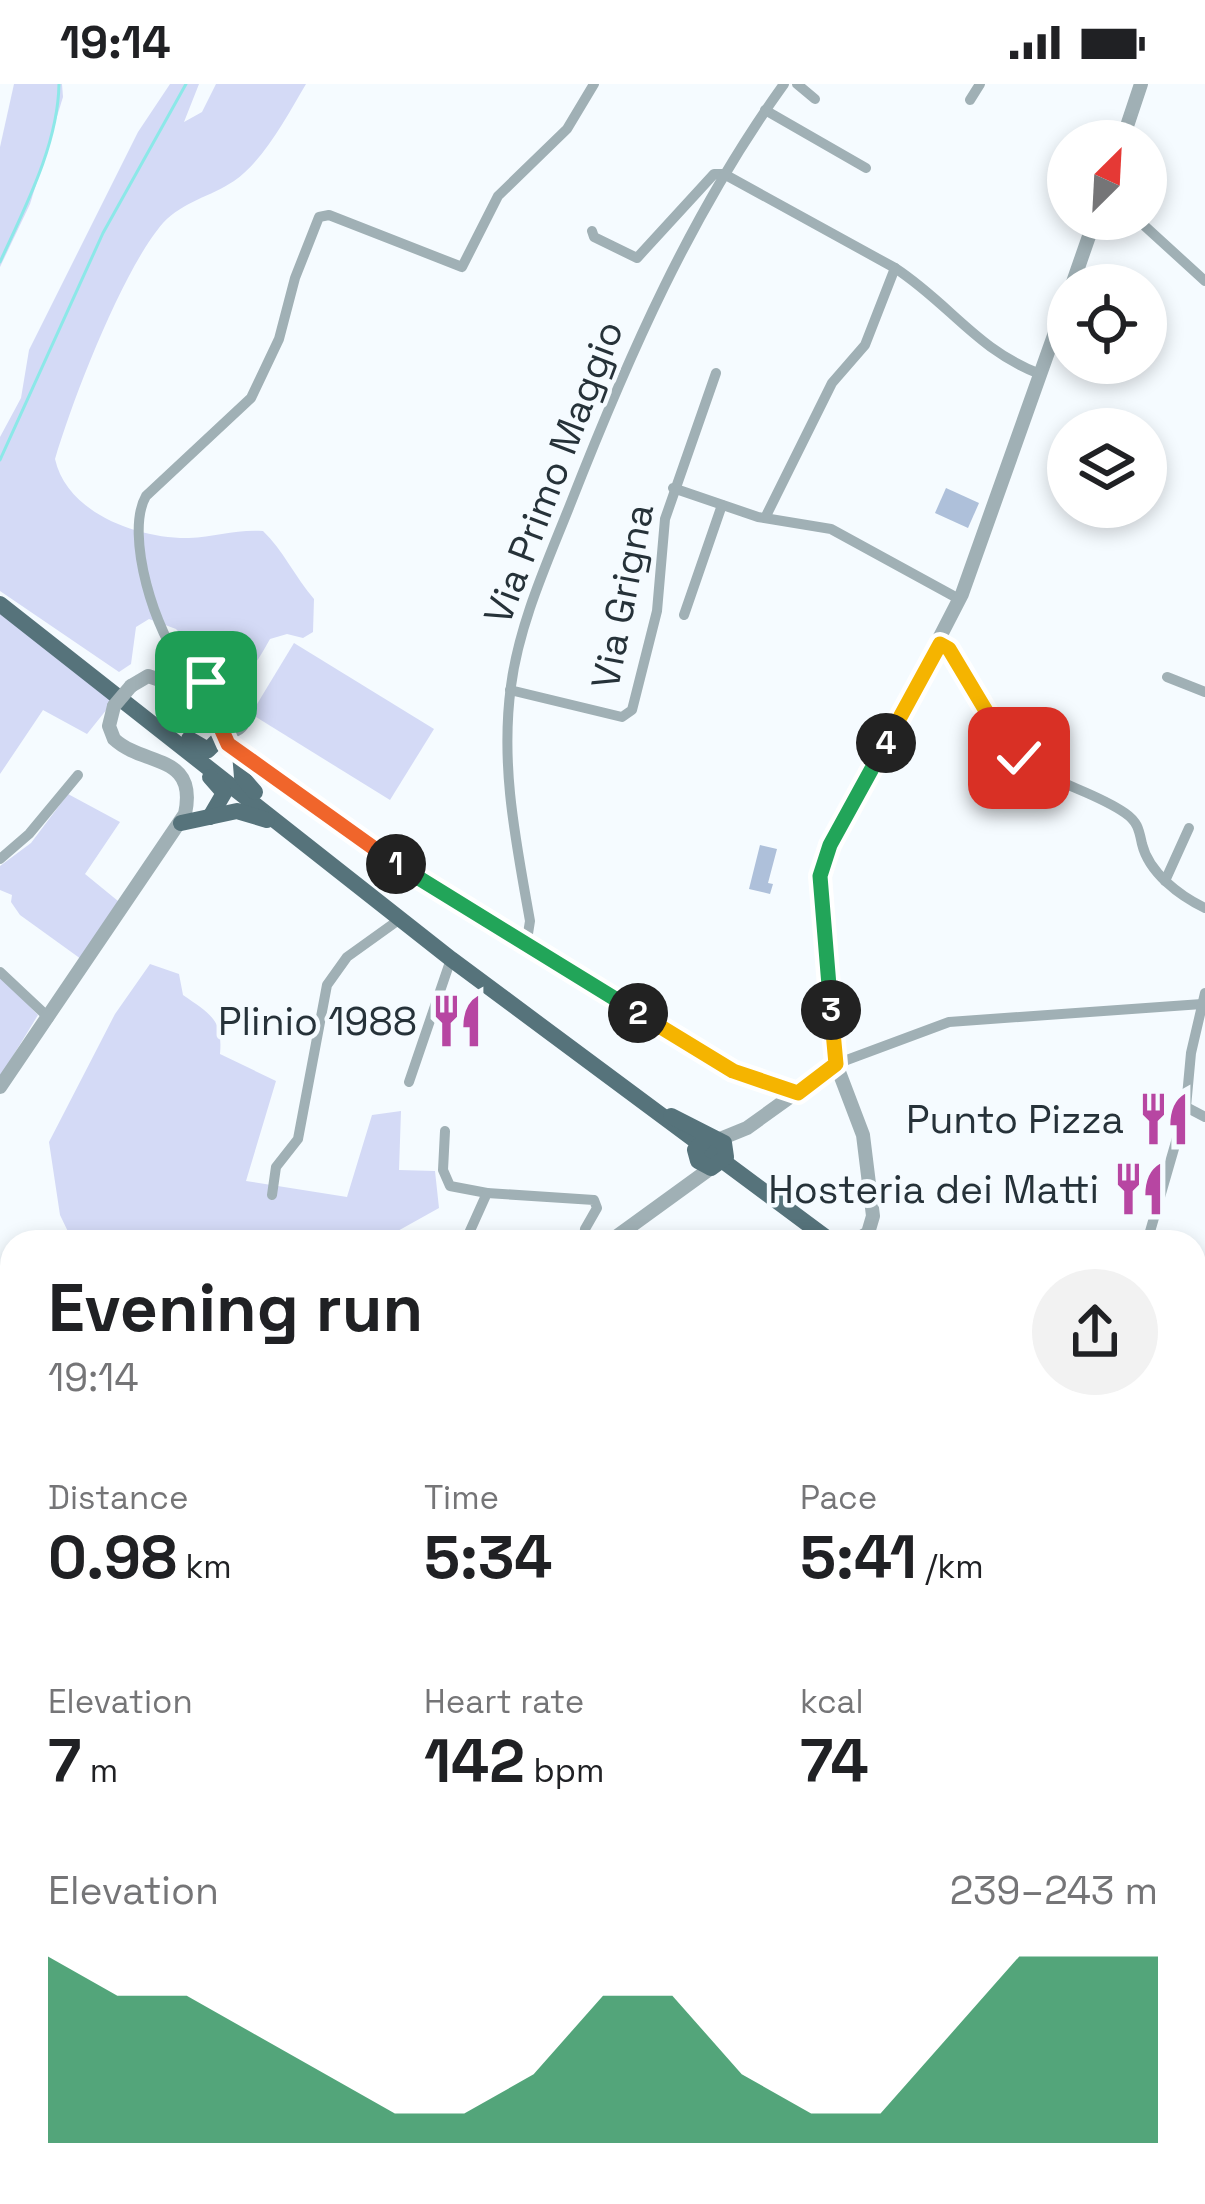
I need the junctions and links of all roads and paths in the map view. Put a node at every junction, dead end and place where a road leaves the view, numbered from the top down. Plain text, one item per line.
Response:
1 (594, 84) edge
2 (784, 84) edge
3 (797, 84) edge
4 (980, 84) edge
5 (1141, 84) edge
6 (815, 99) dead end
7 (970, 100) dead end
8 (765, 110) junction
9 (1129, 120) edge
10 (866, 168) dead end
11 (724, 174) junction
12 (592, 231) dead end
13 (1160, 240) edge
14 (896, 268) junction
15 (1205, 281) edge
16 (1047, 354) edge
17 (716, 373) dead end
18 (1040, 374) junction
19 (673, 488) junction
20 (722, 505) junction
21 (765, 518) junction
22 (959, 599) junction
23 (0, 604) edge
24 (684, 615) dead end
25 (940, 644) junction
26 (1167, 677) dead end
27 (214, 687) junction
28 (510, 690) junction
29 (1205, 692) edge
30 (124, 706) junction
31 (238, 706) junction
32 (218, 721) junction
33 (154, 723) junction
34 (242, 725) junction
35 (239, 753) junction
36 (78, 775) dead end
37 (210, 817) junction
38 (181, 823) junction
39 (1190, 828) dead end
40 (288, 829) junction
41 (0, 859) edge
42 (1165, 881) junction
43 (1205, 908) edge
44 (400, 919) junction
45 (522, 941) junction
46 (451, 959) junction
47 (0, 972) edge
48 (1203, 998) edge
49 (49, 1018) junction
50 (836, 1064) junction
51 (409, 1082) dead end
52 (0, 1087) edge
53 (798, 1093) junction
54 (1186, 1107) junction
55 (661, 1116) junction
56 (1205, 1117) edge
57 (445, 1131) dead end
58 (699, 1153) junction
59 (720, 1163) junction
60 (748, 1181) junction
61 (487, 1193) junction
62 (272, 1195) dead end
63 (470, 1230) edge
64 (585, 1230) edge
65 (621, 1230) edge
66 (815, 1230) edge
67 (828, 1230) edge
68 (828, 1230) edge
69 (872, 1230) edge
70 (1152, 1230) edge

1 - 27 street
2 - 8 street
3 - 6 street
4 - 7 street
5 - 9 street
8 - 10 street
8 - 11 street
11 - 12 street
11 - 14 street
11 - 28 street, Via Primo Maggio
13 - 15 street
14 - 18 street
14 - 21 street
16 - 18 street
17 - 19 street, Via Grigna
18 - 22 street
19 - 20 street
19 - 28 street, Via Grigna
20 - 21 street
20 - 24 street
21 - 22 street
22 - 25 street
23 - 30 main road
25 - 42 street
25 - 50 street
26 - 29 street
27 - 31 street
27 - 32 street
28 - 45 street, Via Primo Maggio
30 - 32 street, bridge
30 - 32 main road
30 - 33 main road
30 - 38 street
31 - 32 street
31 - 34 street
32 - 34 street
32 - 35 street
33 - 37 main road
33 - 40 main road
34 - 35 street
35 - 40 main road
35 - 45 street
36 - 41 street
37 - 38 main road
37 - 40 main road
38 - 49 street
39 - 42 street
40 - 44 main road
42 - 43 street
44 - 46 main road
44 - 62 street
45 - 53 street
46 - 51 street
46 - 55 main road
47 - 49 street
48 - 50 street
48 - 54 street
49 - 52 street
50 - 53 street
50 - 69 street
53 - 58 street
54 - 56 street
54 - 70 street
55 - 58 main road
55 - 58 main road
57 - 61 street
58 - 59 main road
58 - 59 street
58 - 65 street
59 - 60 main road
59 - 67 main road
60 - 66 main road
60 - 68 main road
61 - 63 street
61 - 64 street

